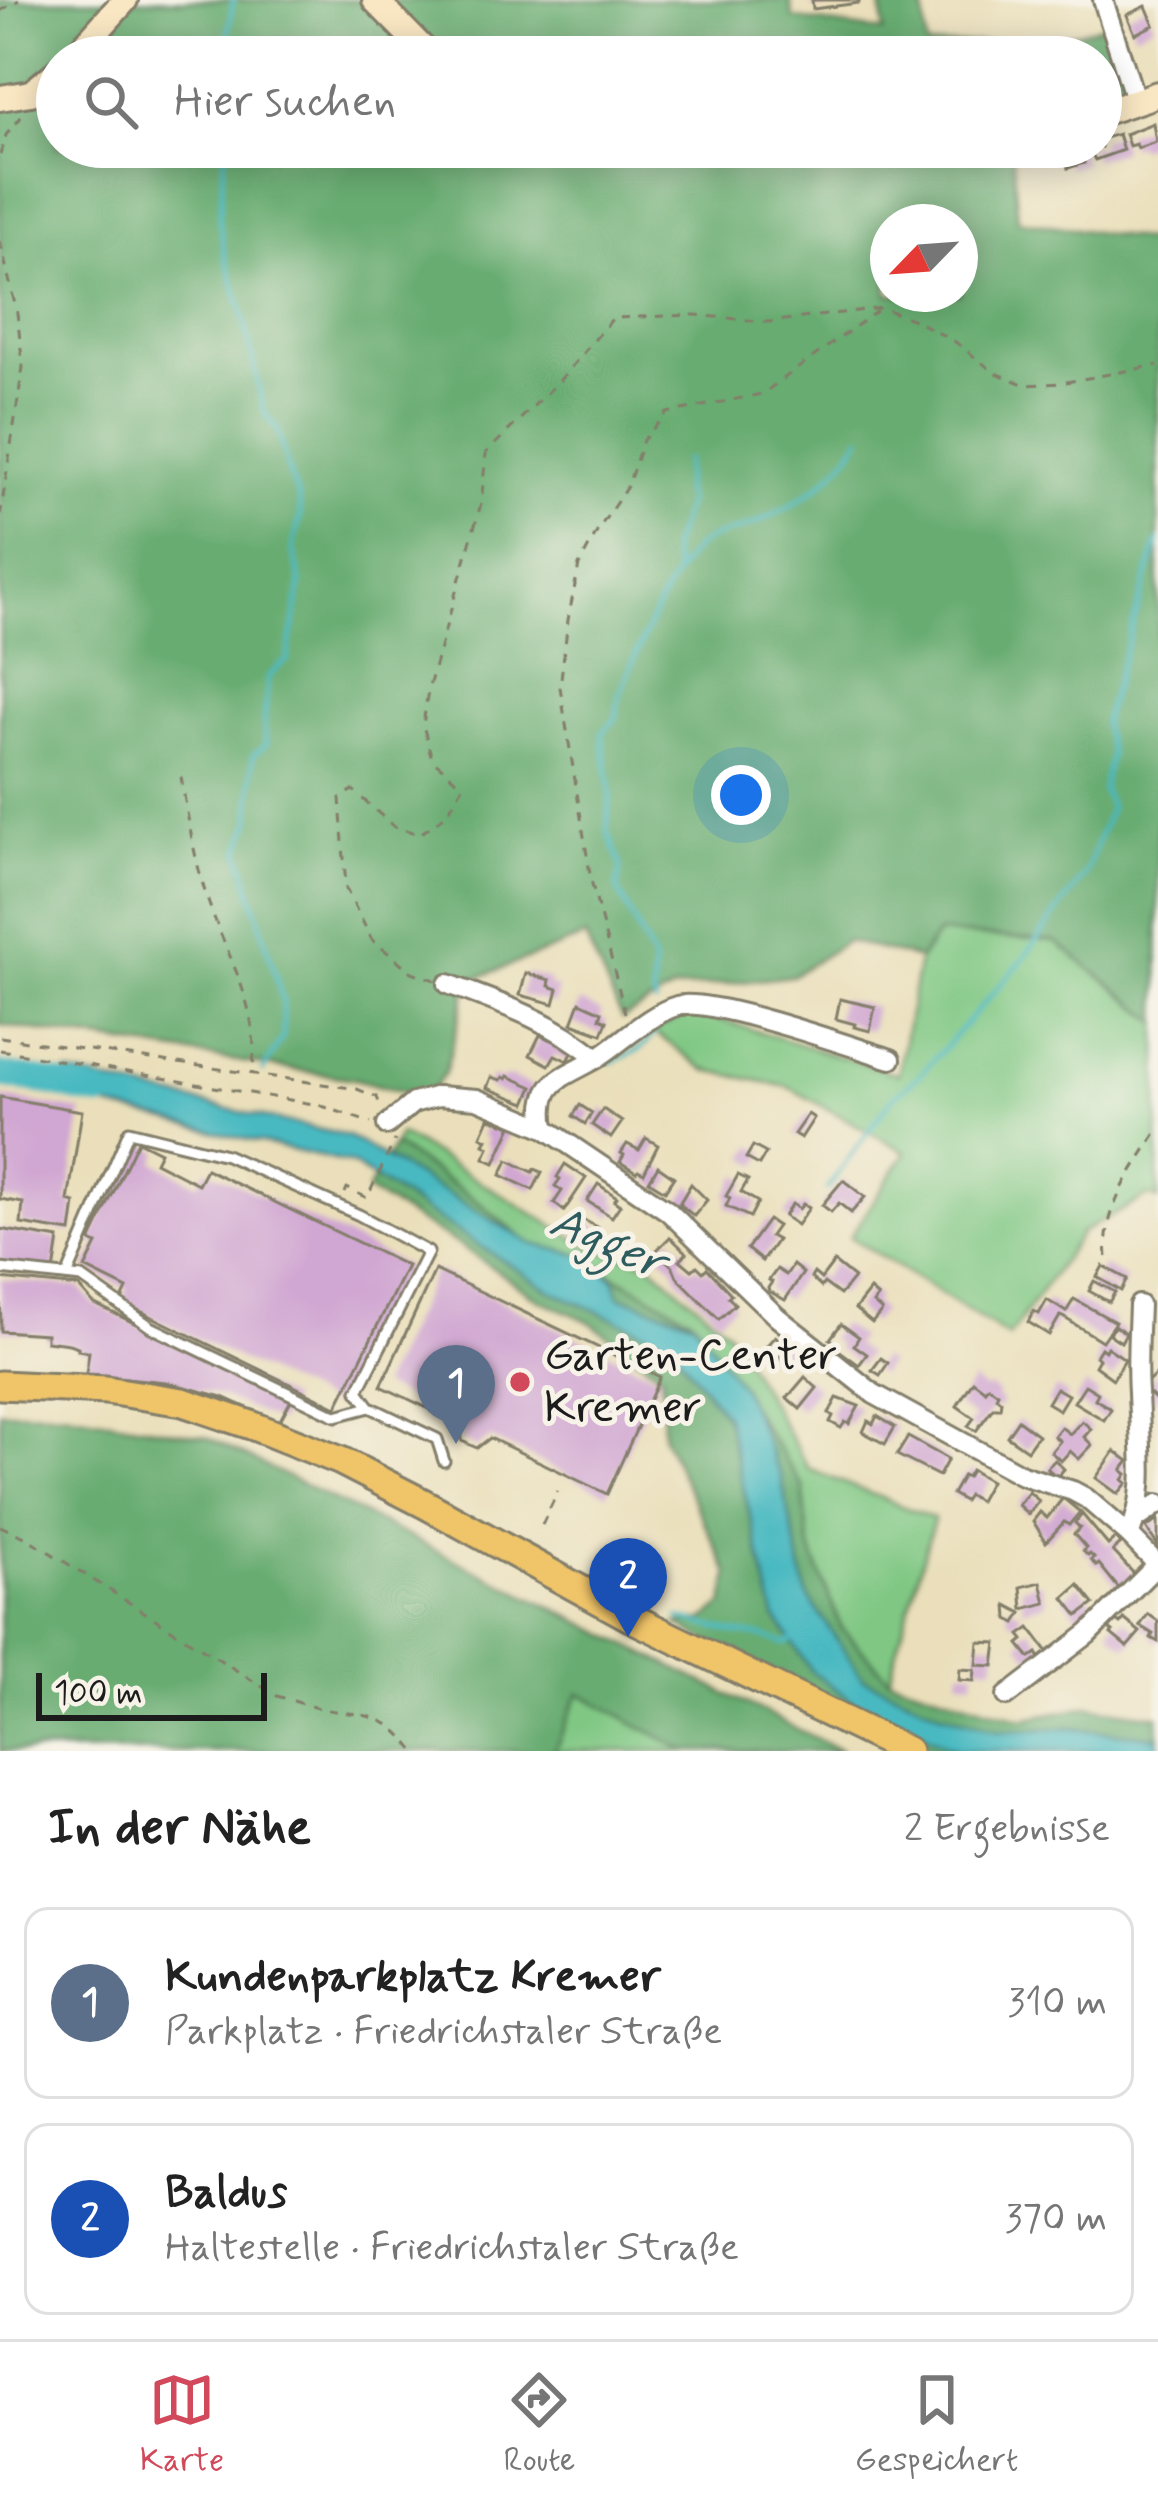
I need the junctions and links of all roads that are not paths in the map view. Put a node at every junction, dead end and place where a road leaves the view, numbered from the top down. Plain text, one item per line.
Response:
1 (125, 0) edge
2 (375, 0) edge
3 (1103, 0) edge
4 (93, 36) edge
5 (410, 36) edge
6 (1119, 36) edge
7 (1122, 42) edge
8 (36, 89) edge
9 (0, 98) edge
10 (1147, 98) edge
11 (448, 985) road end
12 (597, 1058) junction
13 (891, 1059) dead end
14 (387, 1125) road end
15 (545, 1128) junction
16 (0, 1269) edge
17 (67, 1276) junction
18 (1138, 1305) dead end
19 (0, 1384) edge
20 (370, 1407) junction
21 (444, 1461) dead end
22 (1158, 1504) edge
23 (1133, 1527) junction
24 (1158, 1565) edge
25 (1007, 1696) dead end
26 (907, 1751) edge

1 - 4 main road
2 - 5 main road
3 - 6 street
7 - 10 street
8 - 9 main road
11 - 12 street
12 - 13 street
12 - 15 street
14 - 15 street
15 - 23 street
16 - 17 lane
17 - 20 lane
17 - 20 lane
18 - 23 street
19 - 26 main road
20 - 21 lane
22 - 23 street
23 - 24 street
24 - 25 street

